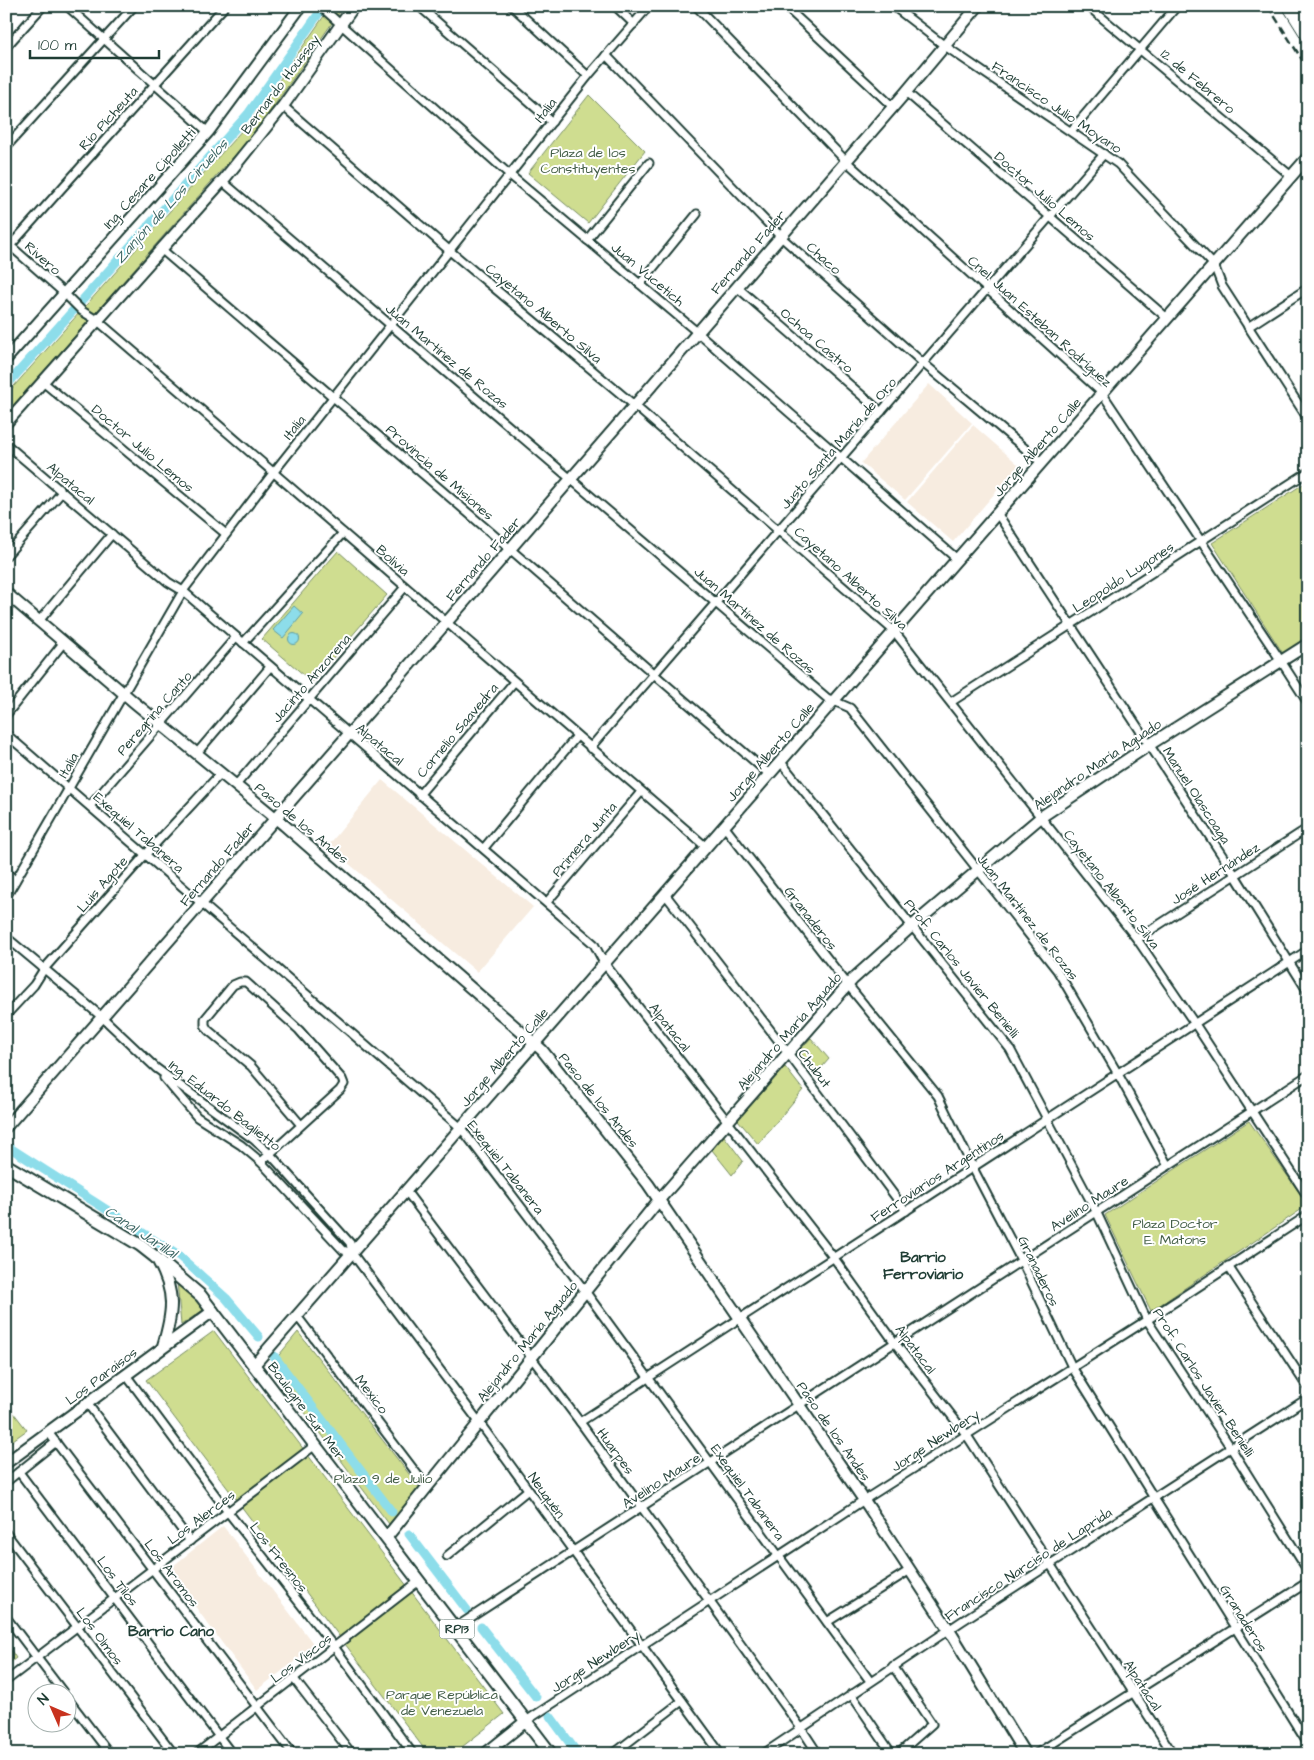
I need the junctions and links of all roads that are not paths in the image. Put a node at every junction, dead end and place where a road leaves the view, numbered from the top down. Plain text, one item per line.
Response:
1 (43, 6) edge
2 (67, 6) edge
3 (134, 6) edge
4 (225, 6) edge
5 (301, 6) edge
6 (354, 6) edge
7 (419, 6) edge
8 (512, 6) edge
9 (615, 6) edge
10 (650, 6) edge
11 (696, 6) edge
12 (785, 6) edge
13 (893, 6) edge
14 (978, 6) edge
15 (1088, 6) edge
16 (1177, 6) edge
17 (323, 9) edge
18 (634, 24) junction
19 (340, 26) junction
20 (103, 40) junction
21 (944, 46) junction
22 (6, 48) edge
23 (1140, 50) junction
24 (606, 55) junction
25 (588, 76) junction
26 (155, 85) junction
27 (906, 92) junction
28 (282, 106) junction
29 (893, 107) junction
30 (552, 122) junction
31 (1071, 131) junction
32 (208, 132) junction
33 (6, 147) edge
34 (1104, 154) junction
35 (1308, 157) edge
36 (846, 162) junction
37 (648, 163) dead end
38 (510, 175) junction
39 (1291, 176) junction
40 (222, 181) junction
41 (697, 214) dead end
42 (1050, 217) junction
43 (780, 236) junction
44 (587, 240) junction
45 (8, 244) edge
46 (161, 249) junction
47 (450, 251) junction
48 (1214, 265) junction
49 (640, 284) junction
50 (737, 287) junction
51 (1308, 288) edge
52 (987, 290) junction
53 (64, 293) junction
54 (1167, 318) junction
55 (98, 321) junction
56 (390, 324) junction
57 (1248, 327) junction
58 (697, 332) junction
59 (8, 354) edge
60 (923, 363) junction
61 (43, 382) junction
62 (1102, 393) junction
63 (334, 397) junction
64 (634, 405) junction
65 (881, 412) junction
66 (1308, 419) edge
67 (6, 423) edge
68 (6, 444) edge
69 (841, 458) junction
70 (1041, 462) junction
71 (1308, 472) edge
72 (273, 473) junction
73 (570, 478) junction
74 (62, 492) junction
75 (997, 513) junction
76 (778, 531) junction
77 (343, 533) junction
78 (112, 534) junction
79 (226, 534) junction
80 (1202, 541) junction
81 (510, 549) junction
82 (6, 556) edge
83 (957, 559) junction
84 (405, 587) junction
85 (183, 592) junction
86 (6, 593) edge
87 (716, 602) junction
88 (39, 621) junction
89 (446, 623) junction
90 (1070, 625) junction
91 (894, 631) junction
92 (236, 637) junction
93 (64, 642) junction
94 (243, 643) junction
95 (1308, 644) edge
96 (1282, 661) junction
97 (270, 667) junction
98 (654, 674) junction
99 (514, 682) junction
100 (124, 693) junction
101 (309, 700) junction
102 (833, 701) junction
103 (951, 702) junction
104 (1308, 703) edge
105 (6, 714) edge
106 (161, 724) junction
107 (6, 734) edge
108 (348, 734) junction
109 (578, 736) junction
110 (1149, 745) junction
111 (590, 748) junction
112 (197, 753) junction
113 (780, 761) junction
114 (221, 773) junction
115 (769, 774) junction
116 (236, 785) junction
117 (69, 788) junction
118 (641, 792) junction
119 (419, 795) junction
120 (90, 806) junction
121 (1041, 817) junction
122 (275, 818) junction
123 (724, 826) junction
124 (1308, 828) edge
125 (706, 847) junction
126 (484, 848) junction
127 (146, 854) junction
128 (6, 871) edge
129 (977, 871) junction
130 (1235, 875) junction
131 (16, 881) junction
132 (665, 894) junction
133 (6, 898) edge
134 (547, 902) junction
135 (201, 903) junction
136 (912, 926) junction
137 (6, 937) edge
138 (1137, 939) junction
139 (1308, 950) edge
140 (1289, 962) junction
141 (604, 964) junction
142 (44, 970) junction
143 (848, 985) junction
144 (1308, 992) edge
145 (6, 1015) edge
146 (102, 1017) junction
147 (1195, 1024) junction
148 (535, 1043) junction
149 (788, 1053) junction
150 (156, 1068) junction
151 (1118, 1074) junction
152 (1308, 1075) edge
153 (1252, 1111) junction
154 (1048, 1119) junction
155 (727, 1122) junction
156 (301, 1125) junction
157 (6, 1127) edge
158 (461, 1128) junction
159 (270, 1154) junction
160 (260, 1162) junction
161 (6, 1165) edge
162 (1168, 1166) junction
163 (973, 1168) junction
164 (297, 1183) junction
165 (288, 1191) junction
166 (406, 1191) junction
167 (1308, 1197) edge
168 (659, 1200) junction
169 (906, 1211) junction
170 (1097, 1213) junction
171 (1308, 1214) edge
172 (352, 1253) junction
173 (154, 1256) junction
174 (834, 1258) junction
175 (1022, 1262) junction
176 (1228, 1266) junction
177 (586, 1291) junction
178 (213, 1311) junction
179 (297, 1316) junction
180 (740, 1318) junction
181 (1147, 1320) junction
182 (895, 1343) junction
183 (163, 1346) junction
184 (532, 1357) junction
185 (254, 1365) junction
186 (1072, 1367) junction
187 (126, 1375) junction
188 (648, 1378) junction
189 (1308, 1388) edge
190 (1308, 1398) edge
191 (88, 1403) junction
192 (799, 1406) junction
193 (479, 1422) junction
194 (580, 1422) junction
195 (48, 1432) junction
196 (966, 1434) junction
197 (56, 1442) junction
198 (314, 1446) junction
199 (1231, 1448) junction
200 (6, 1463) edge
201 (711, 1463) junction
202 (19, 1472) junction
203 (6, 1482) edge
204 (427, 1486) junction
205 (528, 1490) junction
206 (1153, 1498) junction
207 (864, 1500) junction
208 (642, 1508) junction
209 (228, 1512) junction
210 (6, 1533) edge
211 (386, 1538) junction
212 (190, 1541) junction
213 (573, 1552) junction
214 (447, 1556) dead end
215 (779, 1556) junction
216 (1050, 1564) junction
217 (153, 1569) junction
218 (910, 1570) junction
219 (1308, 1571) edge
220 (420, 1581) junction
221 (1308, 1582) edge
222 (115, 1598) junction
223 (710, 1601) junction
224 (6, 1617) edge
225 (826, 1622) junction
226 (77, 1627) junction
227 (456, 1627) junction
228 (1235, 1627) junction
229 (949, 1630) junction
230 (641, 1646) junction
231 (335, 1648) junction
232 (36, 1658) junction
233 (893, 1666) junction
234 (294, 1679) junction
235 (6, 1681) edge
236 (55, 1682) edge
237 (870, 1682) junction
238 (1133, 1692) junction
239 (851, 1694) junction
240 (682, 1701) junction
241 (258, 1707) junction
242 (78, 1712) edge
243 (526, 1721) junction
244 (801, 1728) junction
245 (220, 1736) junction
246 (1308, 1744) edge
247 (110, 1754) edge
248 (174, 1754) edge
249 (196, 1754) edge
250 (232, 1754) edge
251 (293, 1754) edge
252 (352, 1754) edge
253 (413, 1754) edge
254 (484, 1754) edge
255 (551, 1754) edge
256 (613, 1754) edge
257 (721, 1754) edge
258 (763, 1754) edge
259 (818, 1754) edge
260 (892, 1754) edge
261 (898, 1754) edge
262 (1025, 1754) edge
263 (1036, 1754) edge
264 (1173, 1754) edge

1 - 22 street
2 - 20 street
3 - 20 street
4 - 26 street, Río Picheuta
5 - 32 street, Ing. Cesare Cipolletti
6 - 19 street, Bernardo Houssay
7 - 30 street
8 - 25 street
9 - 18 street
10 - 18 street, Italia
11 - 36 street, Cnel. Juan Esteban Rodríguez
12 - 29 street
13 - 21 street, Francisco Julio Moyano
14 - 21 street, Fernando Fader
15 - 23 street, 12 de Febrero
16 - 23 street
17 - 19 street, Juan Vucetich
18 - 24 street, Italia
19 - 28 street, Bernardo Houssay
19 - 38 street, Juan Vucetich
20 - 26 street
20 - 33 street
21 - 27 street, Fernando Fader
21 - 31 street, Francisco Julio Moyano
23 - 31 street
23 - 39 street, 12 de Febrero
24 - 25 street, Italia
24 - 43 street, Chaco
25 - 30 street, Italia
26 - 32 street
26 - 45 street, Río Picheuta
27 - 29 street, Fernando Fader
27 - 42 street, Doctor Julio Lemos
28 - 40 street, Bernardo Houssay
28 - 47 street, Cayetano Alberto Silva
29 - 36 street, Fernando Fader
30 - 38 street, Italia
31 - 34 street, Francisco Julio Moyano
32 - 53 street, Ing. Cesare Cipolletti
34 - 42 street, Justo Santa María de Oro
34 - 48 street, Francisco Julio Moyano
35 - 39 street, Jorge Alberto Calle
36 - 43 street, Fernando Fader
36 - 52 street, Cnel. Juan Esteban Rodríguez
37 - 44 street
38 - 44 street, Juan Vucetich
38 - 47 street, Italia
39 - 48 street, Jorge Alberto Calle
40 - 46 street, Bernardo Houssay
40 - 56 street, Juan Martínez de Rozas
41 - 49 street
42 - 52 street, Justo Santa María de Oro
42 - 54 street, Doctor Julio Lemos
43 - 50 street, Fernando Fader
43 - 60 street, Chaco
44 - 49 street, Juan Vucetich
45 - 53 street, Rivero
46 - 55 street, Bernardo Houssay
46 - 63 street, Provincia de Misiones
47 - 56 street, Italia
47 - 64 street, Cayetano Alberto Silva
48 - 54 street, Jorge Alberto Calle
48 - 57 street, Francisco Julio Moyano
49 - 58 street, Juan Vucetich
50 - 58 street, Fernando Fader
50 - 65 street, Ochoa Castro
51 - 57 street
52 - 60 street, Justo Santa María de Oro
52 - 62 street, Cnel. Juan Esteban Rodríguez
53 - 55 street, Bolivia
53 - 59 street, Ing. Cesare Cipolletti
54 - 62 street, Jorge Alberto Calle
55 - 61 street, Bernardo Houssay
55 - 72 street, Bolivia
56 - 63 street, Italia
56 - 73 street, Juan Martínez de Rozas
57 - 66 street, Francisco Julio Moyano
58 - 64 street, Fernando Fader
58 - 69 street, Juan Vucetich
60 - 65 street, Justo Santa María de Oro
60 - 70 street, Chaco
61 - 67 street, Bernardo Houssay
61 - 79 street, Doctor Julio Lemos
62 - 70 street, Jorge Alberto Calle
62 - 80 street, Cnel. Juan Esteban Rodríguez
63 - 72 street, Italia
63 - 81 street, Provincia de Misiones
64 - 73 street, Fernando Fader
64 - 76 street, Cayetano Alberto Silva
65 - 69 street, Justo Santa María de Oro
68 - 74 street, Alpatacal
69 - 76 street, Justo Santa María de Oro
69 - 83 street, Juan Vucetich
70 - 75 street, Jorge Alberto Calle
71 - 80 street, Leopoldo Lugones
72 - 77 street, Bolivia
72 - 79 street, Italia
73 - 81 street, Fernando Fader
73 - 87 street, Juan Martínez de Rozas
74 - 78 street, Alpatacal
74 - 82 street
75 - 83 street, Jorge Alberto Calle
75 - 90 street, Manuel Olascoaga
76 - 87 street, Justo Santa María de Oro
76 - 91 street, Cayetano Alberto Silva
77 - 84 street, Bolivia
77 - 94 street
78 - 85 street, Alpatacal
78 - 88 street
79 - 85 street, Italia
80 - 90 street, Leopoldo Lugones
80 - 96 street, Cnel. Juan Esteban Rodríguez
81 - 89 street, Fernando Fader
81 - 98 street, Provincia de Misiones
83 - 91 street, Jorge Alberto Calle
84 - 89 street, Bolivia
84 - 101 street, Jacinto Anzorena
85 - 92 street, Alpatacal
85 - 100 street, Italia
86 - 88 street, Paso de los Andes
87 - 98 street, Justo Santa María de Oro
87 - 102 street, Juan Martínez de Rozas
88 - 93 street, Paso de los Andes
89 - 99 street, Bolivia
89 - 108 street, Fernando Fader
90 - 103 street, Leopoldo Lugones
90 - 110 street, Manuel Olascoaga
91 - 102 street, Jorge Alberto Calle
91 - 103 street, Cayetano Alberto Silva
92 - 94 street, Alpatacal
92 - 106 street, Peregrina Canto
93 - 100 street, Paso de los Andes
93 - 105 street
94 - 97 street, Alpatacal
95 - 96 street, Alejandro María Aguado
96 - 104 street, Cnel. Juan Esteban Rodríguez
96 - 110 street, Alejandro María Aguado
97 - 101 street, Alpatacal
97 - 112 street
98 - 111 street, Justo Santa María de Oro
98 - 115 street, Provincia de Misiones
99 - 109 street, Bolivia
99 - 119 street, Cornelio Saavedra
100 - 106 street, Paso de los Andes
100 - 117 street, Italia
101 - 108 street, Alpatacal
101 - 116 street, Jacinto Anzorena
102 - 113 street, Jorge Alberto Calle
102 - 129 street, Juan Martínez de Rozas
103 - 121 street, Cayetano Alberto Silva
106 - 112 street, Paso de los Andes
106 - 120 street, Peregrina Canto
107 - 117 street, Exequiel Tabanera
108 - 119 street, Alpatacal
108 - 122 street, Fernando Fader
109 - 111 street, Bolivia
109 - 126 street
110 - 121 street, Alejandro María Aguado
110 - 130 street, Manuel Olascoaga
111 - 118 street, Bolivia
112 - 114 street, Paso de los Andes
113 - 115 street, Jorge Alberto Calle
113 - 136 street, Prof. Carlos Javier Benielli
114 - 116 street, Paso de los Andes
114 - 127 street, Luis Agote
115 - 123 street, Jorge Alberto Calle
116 - 122 street, Paso de los Andes
117 - 120 street, Exequiel Tabanera
117 - 131 street, Italia
118 - 125 street, Bolivia
118 - 134 street, Primera Junta
119 - 126 street, Alpatacal
120 - 127 street, Exequiel Tabanera
121 - 129 street, Alejandro María Aguado
121 - 138 street, Cayetano Alberto Silva
122 - 135 street, Fernando Fader
122 - 148 street, Paso de los Andes
123 - 125 street, Jorge Alberto Calle
123 - 143 street, Granaderos
124 - 130 street, José Hernández
125 - 132 street, Jorge Alberto Calle
126 - 134 street, Alpatacal
127 - 135 street, Exequiel Tabanera
127 - 142 street, Luis Agote
128 - 131 street
129 - 136 street, Alejandro María Aguado
129 - 151 street, Juan Martínez de Rozas
130 - 138 street, José Hernández
130 - 140 street, Manuel Olascoaga
131 - 133 street, Italia
132 - 141 street, Jorge Alberto Calle
132 - 149 street, Chubut
134 - 141 street, Alpatacal
135 - 146 street, Fernando Fader
135 - 158 street, Exequiel Tabanera
136 - 143 street, Alejandro María Aguado
136 - 154 street, Prof. Carlos Javier Benielli
137 - 142 street, Ing. Eduardo Baglietto
138 - 147 street, Cayetano Alberto Silva
139 - 140 street, Ferroviarios Argentinos
140 - 144 street, Manuel Olascoaga
140 - 147 street, Ferroviarios Argentinos
141 - 148 street, Jorge Alberto Calle
141 - 155 street, Alpatacal
142 - 145 street, Luis Agote
142 - 146 street, Ing. Eduardo Baglietto
143 - 149 street, Alejandro María Aguado
143 - 163 street, Granaderos
146 - 150 street, Ing. Eduardo Baglietto
146 - 157 street, Fernando Fader
147 - 151 street, Ferroviarios Argentinos
147 - 153 street, Cayetano Alberto Silva
148 - 158 street, Jorge Alberto Calle
148 - 168 street, Paso de los Andes
149 - 155 street, Alejandro María Aguado
149 - 169 street, Chubut
150 - 159 street, Ing. Eduardo Baglietto
150 - 160 street, Ing. Eduardo Baglietto
151 - 154 street, Ferroviarios Argentinos
151 - 162 street, Juan Martínez de Rozas
152 - 153 street, Avelino Maure
153 - 162 street, Avelino Maure
153 - 167 street, Cayetano Alberto Silva
154 - 163 street, Ferroviarios Argentinos
154 - 170 street, Prof. Carlos Javier Benielli
155 - 168 street, Alejandro María Aguado
155 - 174 street, Alpatacal
156 - 156 street
156 - 159 street
158 - 166 street, Jorge Alberto Calle
158 - 177 street, Exequiel Tabanera
159 - 160 street
159 - 164 street, Ing. Eduardo Baglietto
160 - 165 street, Ing. Eduardo Baglietto
161 - 173 main road, Boulogne Sur Mer / RP13
162 - 170 street, Avelino Maure
163 - 169 street, Ferroviarios Argentinos
163 - 175 street, Granaderos
164 - 165 street
164 - 172 street, Ing. Eduardo Baglietto
165 - 172 street, Ing. Eduardo Baglietto
166 - 172 street, Jorge Alberto Calle
166 - 184 street, Huarpes
168 - 177 street, Alejandro María Aguado
168 - 180 street, Paso de los Andes
169 - 174 street, Ferroviarios Argentinos
170 - 175 street, Avelino Maure
170 - 181 street, Prof. Carlos Javier Benielli
171 - 176 street, Jorge Newbery
172 - 179 street, Jorge Alberto Calle
172 - 193 street, Neuquén
173 - 178 main road, Boulogne Sur Mer / RP13
173 - 183 street
174 - 180 street, Ferroviarios Argentinos
174 - 182 street, Alpatacal
175 - 182 street, Avelino Maure
175 - 186 street, Granaderos
176 - 181 street, Jorge Newbery
176 - 189 street
177 - 184 street, Alejandro María Aguado
177 - 188 street, Exequiel Tabanera
178 - 183 street, Los Paraísos
178 - 185 main road, Boulogne Sur Mer / RP13
179 - 185 street, Jorge Alberto Calle
179 - 204 street, Mexico
180 - 188 street, Ferroviarios Argentinos
180 - 192 street, Paso de los Andes
181 - 186 street, Jorge Newbery
181 - 199 street, Prof. Carlos Javier Benielli
182 - 192 street, Avelino Maure
182 - 196 street, Alpatacal
183 - 187 street, Los Paraísos
184 - 193 street, Alejandro María Aguado
184 - 194 street, Huarpes
185 - 198 main road, Boulogne Sur Mer / RP13
186 - 196 street, Jorge Newbery
186 - 206 street, Granaderos
187 - 191 street, Los Paraísos
187 - 209 street, Los Fresnos
188 - 194 street, Ferroviarios Argentinos
188 - 201 street, Exequiel Tabanera
190 - 199 street, Francisco Narciso de Laprida
191 - 195 street, Los Paraísos
191 - 212 street
192 - 201 street, Avelino Maure
192 - 207 street, Paso de los Andes
193 - 204 street, Alejandro María Aguado
193 - 205 street, Neuquén
194 - 208 street, Huarpes
195 - 197 street, Los Aromos
195 - 200 street, Los Paraísos
196 - 207 street, Jorge Newbery
196 - 216 street, Alpatacal
197 - 202 street
197 - 217 street, Los Aromos
198 - 209 street, Los Alerces
198 - 211 main road, Boulogne Sur Mer / RP13
199 - 206 street, Francisco Narciso de Laprida
199 - 219 street, Prof. Carlos Javier Benielli
201 - 208 street, Avelino Maure
201 - 215 street, Exequiel Tabanera
202 - 203 street
202 - 222 street, Los Tilos
204 - 211 street, Alejandro María Aguado
205 - 213 street, Neuquén
205 - 214 street
206 - 216 street, Francisco Narciso de Laprida
206 - 228 street, Granaderos
207 - 215 street, Jorge Newbery
207 - 218 street, Paso de los Andes
208 - 213 street, Avelino Maure
208 - 223 street, Huarpes
209 - 212 street, Los Alerces
209 - 231 street, Los Fresnos
210 - 226 street, Los Olmos
211 - 220 main road, Boulogne Sur Mer / RP13
212 - 217 street, Los Alerces
213 - 227 street, Avelino Maure
213 - 230 street, Neuquén
215 - 223 street, Jorge Newbery
215 - 225 street, Exequiel Tabanera
216 - 229 street, Francisco Narciso de Laprida
216 - 238 street, Alpatacal
217 - 222 street, Los Alerces
217 - 241 street, Los Aromos
218 - 225 street
218 - 229 street, Paso de los Andes
220 - 227 main road, Boulogne Sur Mer / RP13
220 - 231 street, Los Viscos
221 - 228 street
222 - 226 street, Los Alerces
222 - 245 street, Los Tilos
223 - 230 street, Jorge Newbery
223 - 244 street, Huarpes
224 - 232 street
225 - 237 street, Exequiel Tabanera
226 - 232 street, Los Alerces
226 - 248 street, Los Olmos
227 - 243 main road, Boulogne Sur Mer / RP13
228 - 238 street
228 - 246 street, Granaderos
229 - 233 street, Francisco Narciso de Laprida
229 - 262 street, Paso de los Andes
230 - 240 street, Neuquén
230 - 243 street, Jorge Newbery
231 - 234 street, Los Viscos
231 - 253 street, Los Fresnos
232 - 235 street, Los Alerces
232 - 236 street
233 - 237 street, Francisco Narciso de Laprida
233 - 261 street
234 - 241 street, Los Viscos
234 - 252 street
237 - 239 street, Francisco Narciso de Laprida
238 - 263 street
238 - 264 street, Alpatacal
239 - 244 street, Francisco Narciso de Laprida
239 - 260 street
240 - 256 street
240 - 257 street, Neuquén
241 - 245 street, Los Viscos
241 - 251 street, Los Aromos
242 - 247 street
243 - 254 street
243 - 255 main road, Boulogne Sur Mer / RP13
244 - 258 street, Francisco Narciso de Laprida
244 - 259 street, Huarpes
245 - 249 street, Los Viscos
245 - 250 street, Los Tilos

